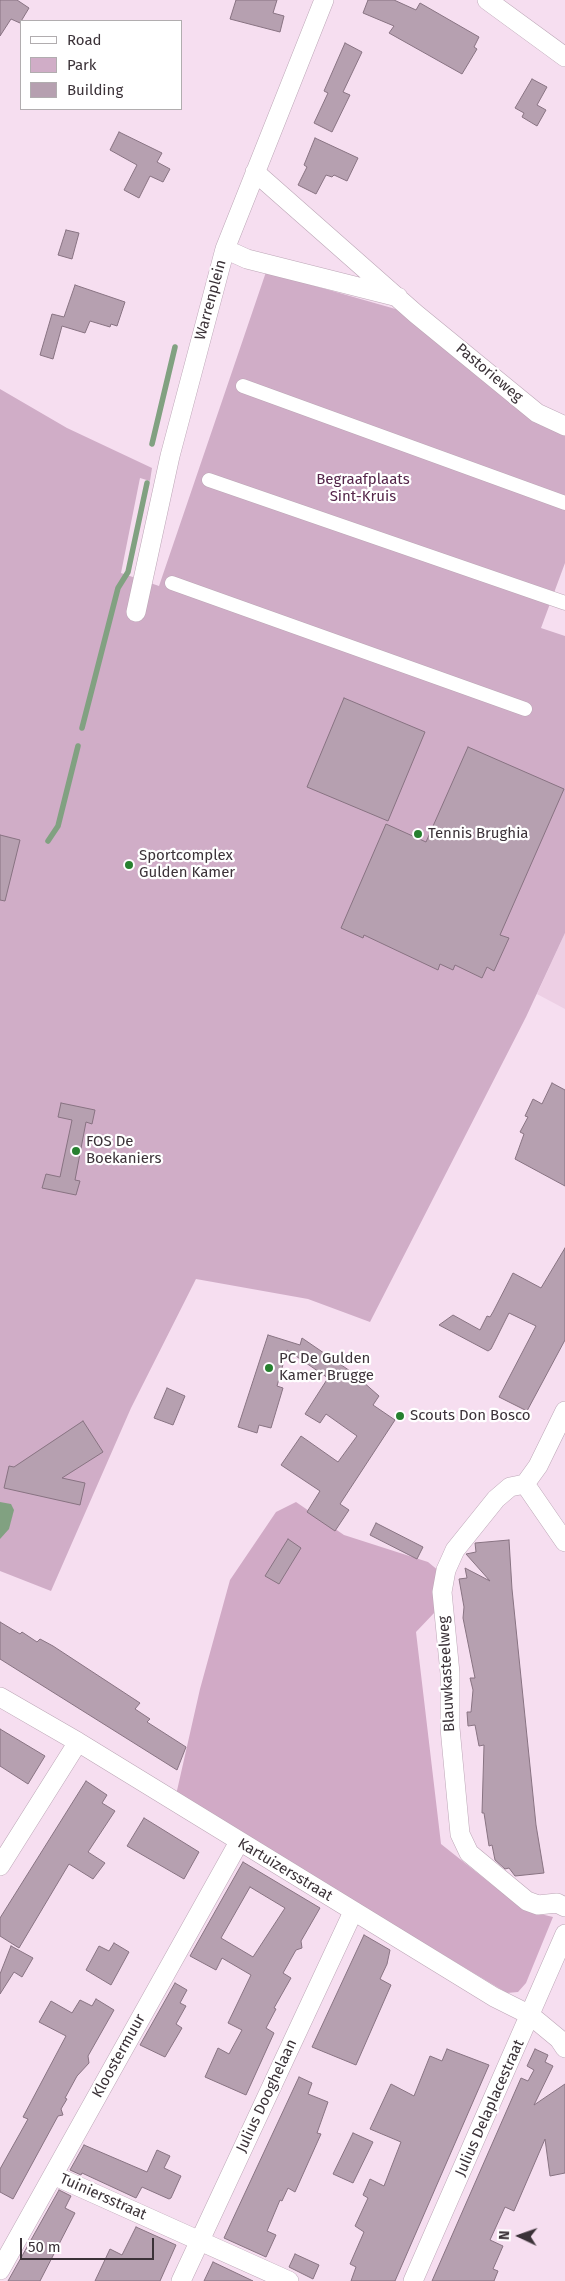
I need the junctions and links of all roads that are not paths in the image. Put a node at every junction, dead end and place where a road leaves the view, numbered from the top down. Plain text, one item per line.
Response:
1 (324, 0) edge
2 (488, 0) edge
3 (565, 57) edge
4 (255, 172) junction
5 (225, 249) junction
6 (401, 298) junction
7 (243, 386) dead end
8 (565, 426) edge
9 (209, 480) dead end
10 (565, 503) edge
11 (172, 583) dead end
12 (565, 604) edge
13 (136, 612) dead end
14 (525, 710) dead end
15 (565, 1411) edge
16 (525, 1484) junction
17 (565, 1542) edge
18 (0, 1697) edge
19 (78, 1742) junction
20 (239, 1842) junction
21 (0, 1866) edge
22 (565, 1907) edge
23 (353, 1912) junction
24 (565, 1934) edge
25 (530, 2015) junction
26 (565, 2048) edge
27 (53, 2175) junction
28 (200, 2240) junction
29 (0, 2270) edge
30 (181, 2281) edge
31 (289, 2281) edge
32 (413, 2281) edge

1 - 4 street, Warrenplein
2 - 3 street
4 - 5 street, Warrenplein
4 - 6 street, Pastorieweg
5 - 6 street
5 - 13 street, Warrenplein
6 - 8 street, Pastorieweg
7 - 10 street
9 - 12 street
11 - 14 street
15 - 16 street
16 - 17 street
16 - 22 street, Blauwkasteelweg
18 - 19 street, Kartuizersstraat
19 - 20 street, Kartuizersstraat
19 - 21 street
20 - 23 street, Kartuizersstraat
20 - 27 street, Kloostermuur
23 - 25 street, Kartuizersstraat
23 - 28 street, Julius Dooghelaan
24 - 25 street, Julius Delaplacestraat
25 - 26 street, Kartuizersstraat
25 - 32 street, Julius Delaplacestraat
27 - 28 street, Tuiniersstraat
27 - 29 street, Kloostermuur
28 - 30 street, Julius Dooghelaan
28 - 31 street, Tuiniersstraat

